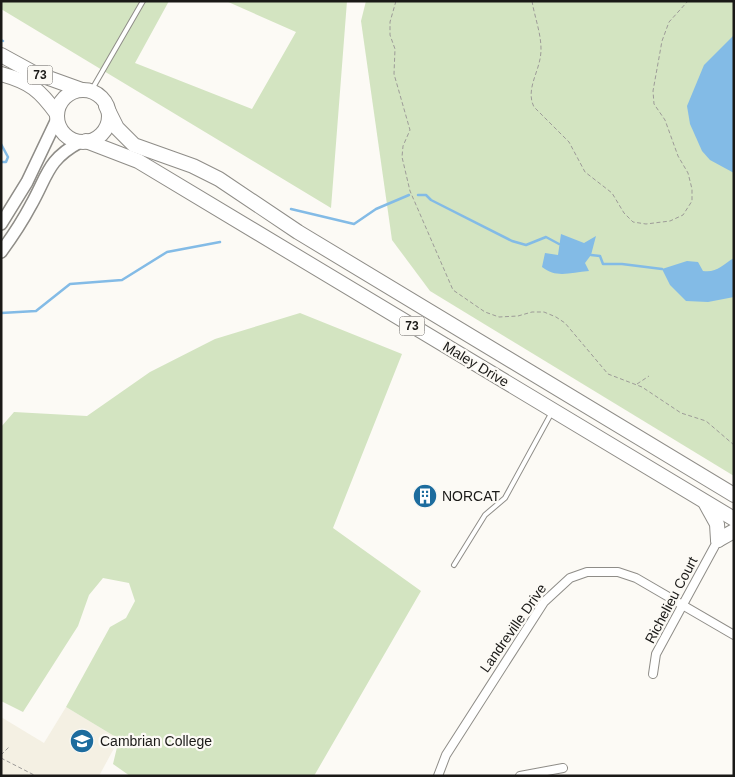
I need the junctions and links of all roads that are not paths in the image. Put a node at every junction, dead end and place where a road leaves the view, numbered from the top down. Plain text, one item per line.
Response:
1 (143, 1) edge
2 (1, 55) edge
3 (1, 74) edge
4 (86, 91) junction
5 (106, 106) junction
6 (57, 116) junction
7 (83, 141) junction
8 (1, 224) edge
9 (1, 252) edge
10 (553, 410) junction
11 (734, 495) edge
12 (704, 501) junction
13 (734, 519) edge
14 (734, 531) edge
15 (718, 540) junction
16 (454, 565) dead end
17 (684, 606) junction
18 (734, 635) edge
19 (654, 674) dead end
20 (563, 768) dead end
21 (440, 775) edge
22 (520, 776) edge

1 - 4 lane
2 - 4 highway, 73
3 - 6 highway, 73
4 - 5 highway
4 - 6 highway
5 - 7 highway
5 - 11 highway, Maley Drive / 73
6 - 7 highway
6 - 8 main road
7 - 9 main road
7 - 10 highway, Maley Drive / 73
10 - 12 highway, Maley Drive / 73
10 - 16 lane
12 - 13 highway, Maley Drive / 73
12 - 15 highway
14 - 15 highway
15 - 17 street, Richelieu Court
17 - 18 street, Landreville Drive
17 - 19 street, Richelieu Court
17 - 21 street, Landreville Drive
20 - 22 street

